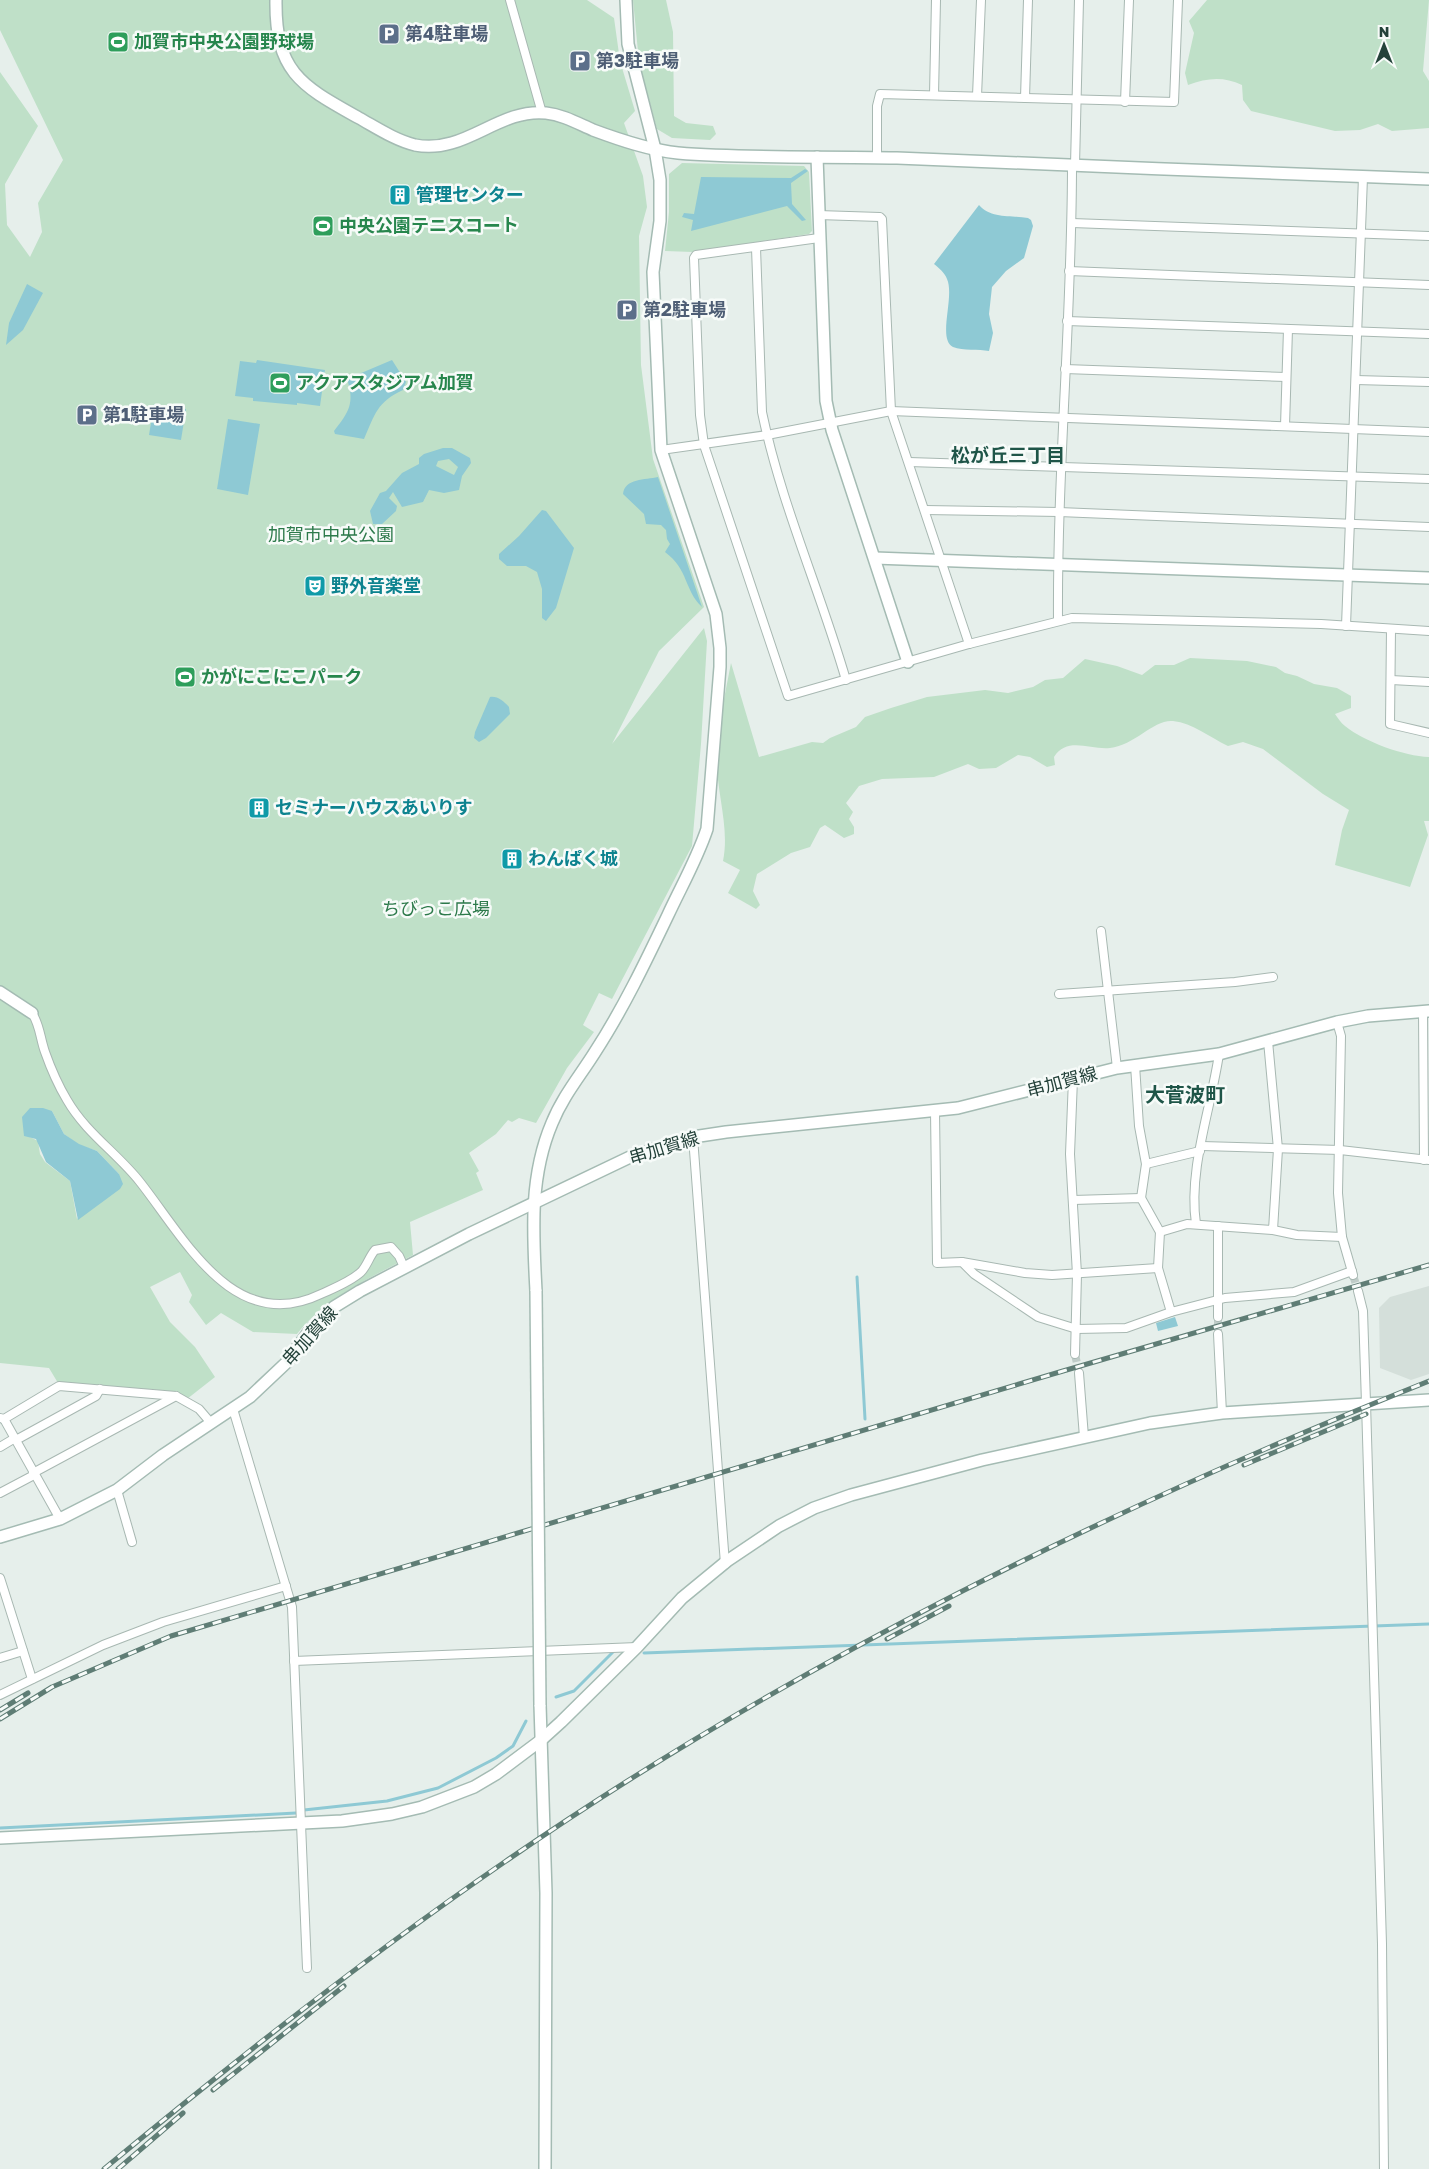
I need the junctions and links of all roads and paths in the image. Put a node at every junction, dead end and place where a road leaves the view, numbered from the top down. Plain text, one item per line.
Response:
1 (276, 0) edge
2 (510, 0) edge
3 (626, 0) edge
4 (936, 0) edge
5 (981, 0) edge
6 (1028, 0) edge
7 (1079, 0) edge
8 (1129, 0) edge
9 (1178, 0) edge
10 (934, 95) junction
11 (977, 96) junction
12 (1025, 98) junction
13 (1076, 100) junction
14 (1125, 102) junction
15 (542, 113) junction
16 (655, 149) junction
17 (817, 157) junction
18 (877, 158) junction
19 (1074, 165) junction
20 (1363, 177) junction
21 (1429, 179) edge
22 (818, 215) junction
23 (1072, 223) junction
24 (1362, 234) junction
25 (1429, 236) edge
26 (819, 238) junction
27 (756, 248) junction
28 (1069, 271) junction
29 (1360, 283) junction
30 (1429, 285) edge
31 (1067, 321) junction
32 (1288, 329) junction
33 (1358, 331) junction
34 (1429, 334) edge
35 (1065, 369) junction
36 (1286, 377) junction
37 (1356, 380) junction
38 (1429, 382) edge
39 (891, 411) junction
40 (1063, 419) junction
41 (830, 424) junction
42 (1285, 426) junction
43 (1353, 428) junction
44 (1429, 432) edge
45 (767, 435) junction
46 (704, 445) junction
47 (661, 450) junction
48 (910, 462) junction
49 (1061, 466) junction
50 (1352, 476) junction
51 (1429, 479) edge
52 (925, 510) junction
53 (1059, 512) junction
54 (1350, 524) junction
55 (1429, 527) edge
56 (875, 558) junction
57 (941, 559) junction
58 (1058, 564) junction
59 (1348, 575) junction
60 (1429, 578) edge
61 (1058, 620) junction
62 (1346, 626) junction
63 (1391, 629) junction
64 (1429, 630) edge
65 (969, 644) junction
66 (908, 662) junction
67 (846, 680) junction
68 (1391, 680) junction
69 (1429, 682) edge
70 (1429, 733) edge
71 (1101, 931) dead end
72 (1273, 977) dead end
73 (1107, 991) junction
74 (0, 992) edge
75 (1059, 994) dead end
76 (1426, 1011) edge
77 (32, 1013) joint
78 (1337, 1022) junction
79 (1268, 1041) junction
80 (1219, 1054) junction
81 (1135, 1065) junction
82 (1116, 1068) junction
83 (1073, 1079) junction
84 (935, 1111) junction
85 (693, 1137) junction
86 (1201, 1148) junction
87 (1278, 1148) junction
88 (1340, 1150) junction
89 (1427, 1160) edge
90 (1146, 1164) junction
91 (1141, 1198) junction
92 (1073, 1200) junction
93 (534, 1203) junction
94 (1196, 1224) junction
95 (1218, 1226) junction
96 (1273, 1230) junction
97 (1160, 1232) junction
98 (1342, 1237) junction
99 (962, 1262) junction
100 (404, 1267) junction
101 (1158, 1268) junction
102 (1077, 1274) junction
103 (1358, 1292) tunnel mouth
104 (1218, 1300) junction
105 (1171, 1312) junction
106 (1218, 1317) tunnel mouth
107 (1077, 1329) junction
108 (1218, 1334) tunnel mouth
109 (1076, 1354) tunnel mouth
110 (1079, 1373) tunnel mouth
111 (100, 1389) junction
112 (176, 1396) junction
113 (1429, 1400) edge
114 (1366, 1403) junction
115 (233, 1409) junction
116 (1222, 1414) junction
117 (2, 1418) edge
118 (211, 1423) junction
119 (1084, 1437) junction
120 (16, 1439) junction
121 (0, 1447) edge
122 (34, 1474) junction
123 (117, 1490) junction
124 (0, 1493) edge
125 (60, 1519) junction
126 (0, 1537) edge
127 (132, 1542) dead end
128 (725, 1564) junction
129 (0, 1578) edge
130 (286, 1586) junction
131 (4, 1604) edge
132 (637, 1647) junction
133 (23, 1651) junction
134 (0, 1658) edge
135 (294, 1661) junction
136 (32, 1679) junction
137 (0, 1695) edge
138 (540, 1741) junction
139 (301, 1823) junction
140 (0, 1838) edge
141 (307, 1968) dead end
142 (545, 2169) edge
143 (1384, 2169) edge

1 - 15 street
2 - 15 street
3 - 16 street
4 - 10 street
5 - 11 street
6 - 12 street
7 - 13 street
8 - 14 street
9 - 14 street
10 - 11 street
10 - 18 street
11 - 12 street
12 - 13 street
13 - 14 street
13 - 19 street
15 - 16 street
16 - 17 street
16 - 47 street
17 - 18 street
17 - 22 street
18 - 19 street
19 - 20 street
19 - 23 street
20 - 21 street
20 - 24 street
22 - 26 street
22 - 39 street
23 - 24 street
23 - 28 street
24 - 25 street
24 - 29 street
26 - 27 street
26 - 41 street
27 - 45 street
27 - 46 street
28 - 29 street
28 - 31 street
29 - 30 street
29 - 33 street
31 - 32 street
31 - 35 street
32 - 33 street
32 - 36 street
33 - 34 street
33 - 37 street
35 - 36 street
35 - 40 street
36 - 42 street
37 - 38 street
37 - 43 street
39 - 40 street
39 - 41 street
39 - 48 street
40 - 42 street
40 - 49 street
41 - 45 street
41 - 56 street
42 - 43 street
43 - 44 street
43 - 50 street
45 - 46 street
45 - 67 street
46 - 47 street
46 - 67 street
47 - 93 street
48 - 49 street
48 - 52 street
49 - 50 street
49 - 53 street
50 - 51 street
50 - 54 street
52 - 53 street
52 - 57 street
53 - 54 street
53 - 58 street
54 - 55 street
54 - 59 street
56 - 57 street
56 - 66 street
57 - 58 street
57 - 65 street
58 - 59 street
58 - 61 street
59 - 60 street
59 - 62 street
61 - 62 street
61 - 65 street
62 - 63 street
63 - 64 street
63 - 68 street
65 - 66 street
66 - 67 street
68 - 69 street
68 - 70 street
71 - 73 street
72 - 73 street
73 - 75 street
73 - 82 street
74 - 77 street
76 - 78 street, 串加賀線
76 - 89 street
77 - 100 street
78 - 79 street, 串加賀線
78 - 88 street
79 - 80 street, 串加賀線
79 - 87 street
80 - 81 street, 串加賀線
80 - 86 street
81 - 82 street, 串加賀線
81 - 90 street
82 - 83 street, 串加賀線
83 - 84 street, 串加賀線
83 - 92 street
84 - 85 street, 串加賀線
84 - 99 street
85 - 93 street, 串加賀線
85 - 128 street
86 - 87 street
86 - 90 street
86 - 94 street
87 - 88 street
87 - 96 street
88 - 89 street
88 - 98 street
90 - 91 street
91 - 92 street
91 - 97 street
92 - 102 street
93 - 100 street, 串加賀線
93 - 138 street, bridge
94 - 95 street
94 - 97 street
95 - 96 street
95 - 104 street
96 - 98 street
97 - 101 street
98 - 104 street
99 - 102 street
99 - 107 street
100 - 115 street, 串加賀線
101 - 102 street
101 - 105 street
102 - 107 street
103 - 114 street
104 - 105 street
104 - 106 street
105 - 107 street
107 - 109 street
108 - 116 street
110 - 119 street
111 - 112 street
111 - 117 street
111 - 120 street
112 - 118 street
112 - 122 street
113 - 114 street
114 - 116 street
114 - 143 street
115 - 118 street, 串加賀線
115 - 130 street
116 - 119 street
117 - 120 street
118 - 123 street, 串加賀線
119 - 128 street
120 - 121 street
120 - 122 street
122 - 124 street
122 - 125 street
123 - 125 street, 串加賀線
123 - 127 street
125 - 126 street, 串加賀線
128 - 132 street
129 - 131 street
130 - 135 street
130 - 136 street
131 - 133 street
132 - 135 street
132 - 138 street
133 - 134 street
133 - 136 street
135 - 139 street
136 - 137 street
138 - 139 street
138 - 142 street
139 - 140 street
139 - 141 street

